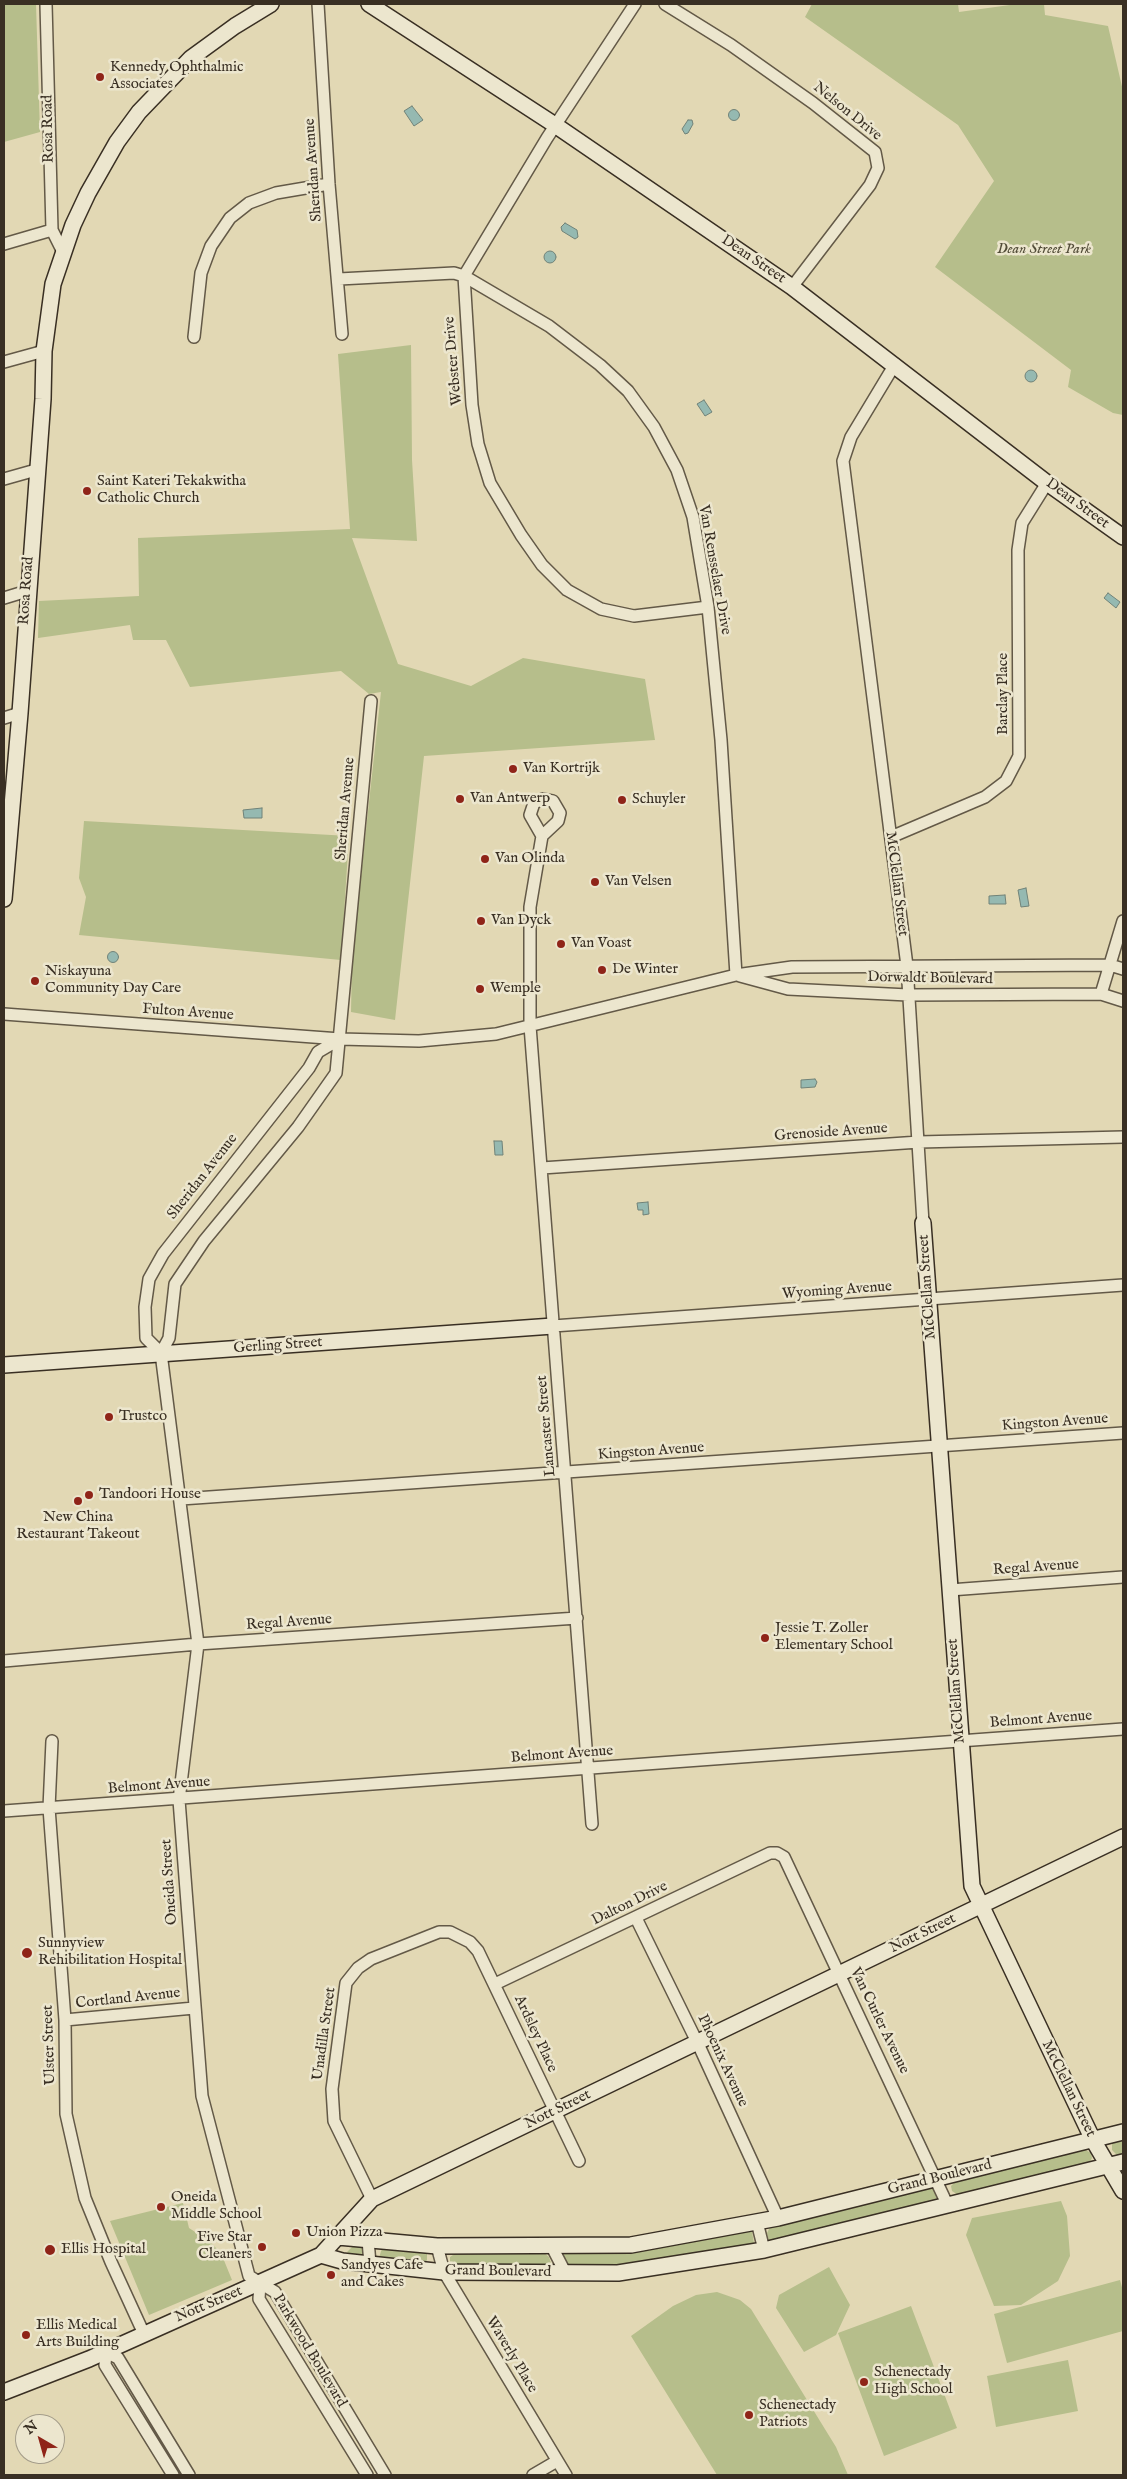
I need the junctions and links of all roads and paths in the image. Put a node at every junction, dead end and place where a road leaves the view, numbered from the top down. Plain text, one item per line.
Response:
1 (46, 4) edge
2 (271, 4) edge
3 (318, 4) edge
4 (369, 4) edge
5 (635, 4) edge
6 (664, 4) edge
7 (556, 125) junction
8 (329, 184) junction
9 (52, 230) junction
10 (4, 244) edge
11 (63, 252) junction
12 (464, 276) junction
13 (339, 278) junction
14 (792, 287) junction
15 (342, 334) dead end
16 (194, 337) dead end
17 (44, 351) junction
18 (4, 362) edge
19 (895, 364) junction
20 (36, 470) junction
21 (4, 479) edge
22 (1047, 483) junction
23 (1123, 537) edge
24 (27, 591) junction
25 (4, 598) edge
26 (708, 607) junction
27 (371, 701) dead end
28 (20, 713) junction
29 (4, 718) edge
30 (542, 836) dead end
31 (7, 837) edge
32 (891, 837) junction
33 (4, 899) edge
34 (1123, 922) edge
35 (1110, 965) junction
36 (907, 966) junction
37 (1123, 969) edge
38 (736, 975) junction
39 (1100, 994) junction
40 (908, 995) junction
41 (1123, 1001) edge
42 (4, 1014) edge
43 (530, 1026) junction
44 (340, 1040) junction
45 (1123, 1137) edge
46 (918, 1142) junction
47 (542, 1168) junction
48 (924, 1223) joint
49 (1123, 1285) edge
50 (928, 1299) junction
51 (552, 1326) junction
52 (161, 1353) junction
53 (4, 1365) edge
54 (1123, 1433) edge
55 (939, 1447) junction
56 (566, 1473) junction
57 (181, 1499) junction
58 (1123, 1577) edge
59 (950, 1590) junction
60 (577, 1618) junction
61 (198, 1644) junction
62 (4, 1661) edge
63 (1123, 1730) edge
64 (960, 1740) junction
65 (52, 1741) dead end
66 (586, 1768) junction
67 (179, 1800) junction
68 (50, 1808) junction
69 (4, 1811) edge
70 (592, 1824) dead end
71 (1123, 1837) edge
72 (777, 1853) joint
73 (980, 1906) junction
74 (636, 1918) junction
75 (450, 1932) joint
76 (840, 1974) junction
77 (495, 1984) junction
78 (194, 2008) junction
79 (65, 2020) junction
80 (698, 2043) junction
81 (554, 2112) junction
82 (1123, 2132) edge
83 (1093, 2140) junction
84 (579, 2161) dead end
85 (1123, 2162) edge
86 (1108, 2166) junction
87 (937, 2179) junction
88 (1123, 2191) edge
89 (372, 2199) junction
90 (948, 2206) junction
91 (778, 2218) junction
92 (758, 2222) junction
93 (338, 2237) junction
94 (368, 2240) junction
95 (551, 2245) junction
96 (437, 2246) junction
97 (764, 2250) junction
98 (321, 2255) junction
99 (370, 2264) junction
100 (444, 2272) junction
101 (566, 2274) junction
102 (260, 2283) junction
103 (144, 2334) junction
104 (106, 2352) junction
105 (4, 2392) edge
106 (557, 2461) junction
107 (173, 2475) edge
108 (189, 2475) edge
109 (367, 2475) edge
110 (385, 2475) edge
111 (533, 2475) edge
112 (566, 2475) edge

1 - 9 street, Rosa Road
2 - 11 street, Rosa Road
3 - 8 street, Sheridan Avenue
4 - 7 street, Dean Street
5 - 7 street
6 - 14 street, Nelson Drive
7 - 12 street
7 - 14 street, Dean Street
8 - 13 street, Sheridan Avenue
8 - 16 street
9 - 10 street
9 - 11 street, Rosa Road
11 - 17 street, Rosa Road
12 - 13 street, Van Rensselaer Drive
12 - 26 street, Van Rensselaer Drive
12 - 26 street, Webster Drive
13 - 15 street, Sheridan Avenue
14 - 19 street, Dean Street
17 - 18 street
17 - 20 street, Rosa Road
19 - 22 street, Dean Street
19 - 32 street, McClellan Street
20 - 21 street
20 - 24 street, Rosa Road
22 - 23 street, Dean Street
22 - 32 street, Barclay Place
24 - 25 street
24 - 28 street, Rosa Road
26 - 38 street, Van Rensselaer Drive
27 - 44 street, Sheridan Avenue
28 - 29 street
28 - 31 street, Rosa Road
30 - 43 street, Lancaster Street
31 - 33 street, Rosa Road
32 - 36 street, McClellan Street
34 - 35 street
35 - 36 street, Dorwaldt Boulevard
35 - 37 street, Dorwaldt Boulevard
35 - 39 street
36 - 38 street, Dorwaldt Boulevard
36 - 40 street, McClellan Street
38 - 40 street, Dorwaldt Boulevard
38 - 43 street, Dorwaldt Boulevard
39 - 40 street, Dorwaldt Boulevard
39 - 41 street, Dorwaldt Boulevard
40 - 46 street, McClellan Street
42 - 44 street, Fulton Avenue
43 - 44 street, Dorwaldt Boulevard
43 - 47 street, Lancaster Street
44 - 52 street, Sheridan Avenue
44 - 52 street, Sheridan Avenue
45 - 46 street, Grenoside Avenue
46 - 47 street, Grenoside Avenue
46 - 48 street, McClellan Street
47 - 51 street, Lancaster Street
48 - 50 street, McClellan Street
49 - 50 street, Wyoming Avenue
50 - 51 street, Wyoming Avenue
50 - 55 street, McClellan Street
51 - 52 street, Gerling Street
51 - 56 street, Lancaster Street
52 - 53 street, Gerling Street
52 - 57 street, Sheridan Avenue
54 - 55 street, Kingston Avenue
55 - 56 street, Kingston Avenue
55 - 59 street, McClellan Street
56 - 57 street, Kingston Avenue
56 - 60 street, Lancaster Street
57 - 61 street, Oneida Street
58 - 59 street, Regal Avenue
59 - 64 street, McClellan Street
60 - 61 street, Regal Avenue
60 - 66 street, Lancaster Street
61 - 62 street, Regal Avenue
61 - 67 street, Oneida Street
63 - 64 street, Belmont Avenue
64 - 66 street, Belmont Avenue
64 - 73 street, McClellan Street
65 - 68 street, Ulster Street
66 - 67 street, Belmont Avenue
66 - 70 street, Lancaster Street
67 - 68 street, Belmont Avenue
67 - 78 street, Oneida Street
68 - 69 street, Belmont Avenue
68 - 79 street, Ulster Street
71 - 73 street, Nott Street
72 - 74 street, Dalton Drive
72 - 76 street, Van Curler Avenue
73 - 76 street, Nott Street
73 - 83 street, McClellan Street
74 - 77 street, Dalton Drive
74 - 80 street, Phoenix Avenue
75 - 77 street, Ardsley Place
75 - 89 street, Unadilla Street
76 - 80 street, Nott Street
76 - 87 street, Van Curler Avenue
77 - 81 street, Ardsley Place
78 - 79 street, Cortland Avenue
78 - 102 street, Oneida Street
79 - 103 street, Ulster Street
80 - 81 street, Nott Street
80 - 91 street, Phoenix Avenue
81 - 84 street, Ardsley Place
81 - 89 street, Nott Street
82 - 83 street, Grand Boulevard
83 - 86 street, McClellan Street
83 - 87 street, Grand Boulevard
85 - 86 street, Grand Boulevard
86 - 88 street, McClellan Street
86 - 90 street, Grand Boulevard
87 - 90 street, Van Curler Avenue
87 - 91 street, Grand Boulevard
89 - 93 street, Nott Street
90 - 97 street, Grand Boulevard
91 - 92 street, Grand Boulevard
92 - 95 street, Grand Boulevard
92 - 97 street
93 - 94 street, Grand Boulevard
93 - 98 street, Nott Street
94 - 96 street, Grand Boulevard
94 - 99 street
95 - 96 street, Grand Boulevard
95 - 101 street, Grand Boulevard
96 - 100 street, Waverly Place
97 - 101 street, Grand Boulevard
98 - 99 street, Grand Boulevard
98 - 102 street, Nott Street
99 - 100 street, Grand Boulevard
100 - 101 street, Grand Boulevard
100 - 106 street, Waverly Place
102 - 103 street, Nott Street
102 - 109 street, Parkwood Boulevard
102 - 110 street, Parkwood Boulevard
103 - 104 street, Nott Street
104 - 105 street, Nott Street
104 - 107 street
104 - 108 street
106 - 111 street
106 - 112 street, Waverly Place

